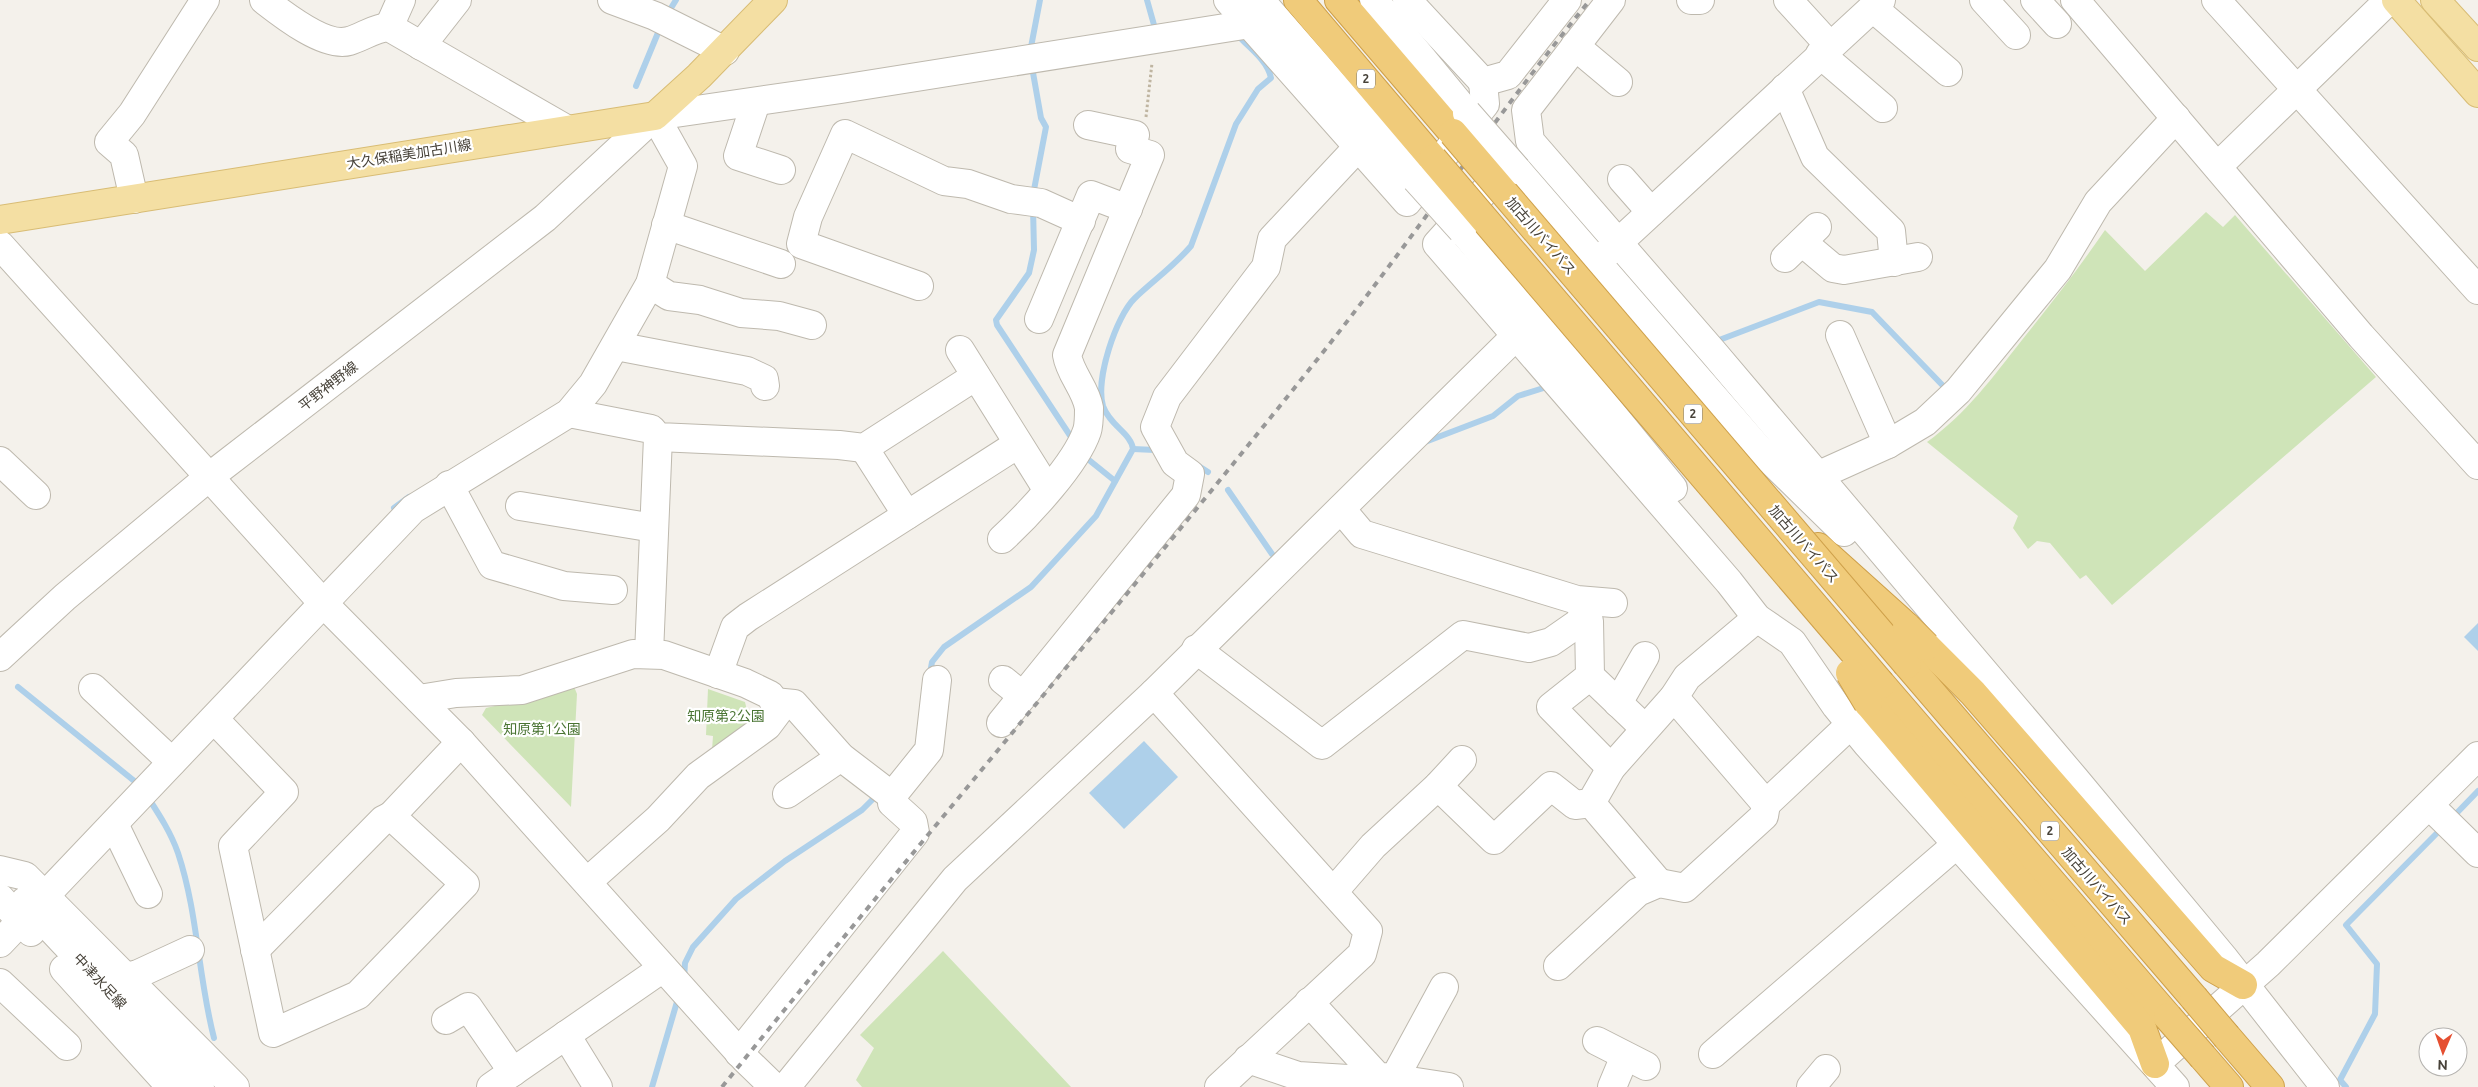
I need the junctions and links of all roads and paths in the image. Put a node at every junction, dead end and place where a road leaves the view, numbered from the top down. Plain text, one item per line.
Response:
1 (205, 0) edge
2 (264, 0) edge
3 (401, 0) edge
4 (457, 0) edge
5 (612, 0) edge
6 (772, 0) edge
7 (1228, 0) edge
8 (1298, 0) edge
9 (1339, 0) edge
10 (1567, 0) edge
11 (1611, 0) edge
12 (1691, 0) edge
13 (1700, 0) edge
14 (1788, 0) edge
15 (1984, 0) edge
16 (2036, 0) edge
17 (2075, 0) edge
18 (2216, 0) edge
19 (2389, 0) edge
20 (2396, 0) edge
21 (2436, 0) edge
22 (1399, 1) edge
23 (1877, 4) edge
24 (660, 8) edge
25 (1259, 15) edge
26 (2057, 24) dead end
27 (389, 27) junction
28 (2016, 35) dead end
29 (1151, 41) junction
30 (421, 46) junction
31 (1575, 46) junction
32 (2478, 47) edge
33 (724, 50) junction
34 (1825, 50) junction
35 (1948, 72) dead end
36 (1618, 81) dead end
37 (1483, 82) junction
38 (1784, 88) junction
39 (2296, 90) junction
40 (2478, 93) edge
41 (756, 102) junction
42 (1883, 108) dead end
43 (655, 116) junction
44 (2176, 118) junction
45 (1460, 123) junction
46 (1088, 124) dead end
47 (566, 129) junction
48 (1530, 141) junction
49 (1358, 147) junction
50 (2218, 166) junction
51 (1425, 169) junction
52 (781, 170) dead end
53 (1146, 171) junction
54 (1622, 179) dead end
55 (134, 199) junction
56 (1128, 209) junction
57 (1651, 212) junction
58 (0, 220) edge
59 (1081, 221) junction
60 (666, 225) junction
61 (1801, 242) dead end
62 (1613, 248) junction
63 (3, 254) edge
64 (781, 264) dead end
65 (919, 286) dead end
66 (655, 287) junction
67 (2478, 290) edge
68 (1037, 306) dead end
69 (812, 324) dead end
70 (1522, 329) junction
71 (1840, 336) dead end
72 (616, 346) junction
73 (960, 350) dead end
74 (976, 376) junction
75 (765, 386) dead end
76 (569, 413) junction
77 (658, 437) junction
78 (1018, 444) junction
79 (1888, 444) junction
80 (864, 448) junction
81 (0, 461) edge
82 (2478, 465) edge
83 (1817, 476) junction
84 (209, 478) junction
85 (450, 485) junction
86 (1047, 489) junction
87 (36, 495) dead end
88 (520, 506) dead end
89 (1345, 515) junction
90 (907, 516) junction
91 (654, 528) junction
92 (1002, 540) dead end
93 (613, 590) dead end
94 (1918, 594) junction
95 (322, 602) junction
96 (1613, 603) dead end
97 (1582, 608) junction
98 (1758, 618) junction
99 (1938, 618) junction
100 (1792, 642) junction
101 (1196, 649) junction
102 (649, 654) junction
103 (1916, 655) junction
104 (1645, 656) dead end
105 (0, 657) edge
106 (718, 674) junction
107 (1590, 676) junction
108 (938, 680) dead end
109 (92, 688) dead end
110 (1154, 693) junction
111 (1874, 694) junction
112 (1674, 697) junction
113 (419, 699) junction
114 (774, 702) junction
115 (1844, 715) junction
116 (214, 719) junction
117 (1000, 723) dead end
118 (461, 742) junction
119 (2478, 756) edge
120 (841, 758) junction
121 (1462, 760) dead end
122 (172, 762) junction
123 (1612, 768) junction
124 (1438, 786) junction
125 (787, 794) dead end
126 (892, 796) junction
127 (1591, 803) junction
128 (1766, 804) junction
129 (2430, 805) junction
130 (391, 816) junction
131 (114, 824) junction
132 (1957, 844) junction
133 (2478, 853) edge
134 (0, 870) edge
135 (0, 875) edge
136 (587, 882) junction
137 (1659, 883) junction
138 (1334, 891) junction
139 (148, 894) dead end
140 (0, 898) edge
141 (33, 908) junction
142 (0, 943) edge
143 (190, 950) dead end
144 (255, 950) junction
145 (1558, 966) dead end
146 (663, 968) junction
147 (127, 977) junction
148 (0, 982) edge
149 (2243, 985) junction
150 (1444, 986) dead end
151 (1309, 1002) junction
152 (446, 1020) dead end
153 (566, 1035) junction
154 (1597, 1041) dead end
155 (67, 1046) dead end
156 (739, 1052) junction
157 (1713, 1054) dead end
158 (1248, 1059) junction
159 (2155, 1064) junction
160 (1385, 1077) junction
161 (502, 1080) edge
162 (769, 1084) edge
163 (171, 1087) edge
164 (200, 1087) edge
165 (235, 1087) edge
166 (598, 1087) edge
167 (1219, 1087) edge
168 (1449, 1087) edge
169 (1612, 1087) edge
170 (2174, 1087) edge
171 (2228, 1087) edge
172 (2270, 1087) edge
173 (2325, 1087) edge

1 - 55 street
2 - 27 street
3 - 27 street
4 - 30 street
5 - 24 street
6 - 33 main road
7 - 25 street
8 - 51 highway, 2
9 - 45 highway, 加古川バイパス / 2
10 - 37 street
11 - 31 street
12 - 13 street
14 - 34 street
15 - 28 street
16 - 26 street
17 - 44 street
18 - 39 street
19 - 39 street
20 - 40 main road
21 - 32 main road
22 - 37 street
22 - 45 street
23 - 34 street
23 - 35 street
24 - 33 street
25 - 29 street
25 - 49 street
25 - 51 street
27 - 30 street
29 - 41 street
29 - 53 path
30 - 47 street
31 - 36 street
31 - 48 street
33 - 43 main road
34 - 38 street
34 - 42 street
37 - 49 street
38 - 57 street
38 - 61 street
39 - 50 street
39 - 67 street
41 - 43 street
41 - 52 street
43 - 47 main road, 大久保稲美加古川線
43 - 60 street
43 - 84 street, 平野神野線
44 - 50 street
44 - 79 street
45 - 94 street, bridge
45 - 103 highway, 加古川バイパス / 2, bridge
46 - 53 street
47 - 55 main road, 大久保稲美加古川線
48 - 62 street
48 - 70 street
49 - 117 street
50 - 82 street
51 - 100 street, bridge
51 - 111 highway, 2, bridge
53 - 56 street
54 - 57 street
55 - 58 main road, 大久保稲美加古川線
56 - 59 street
56 - 86 street
57 - 62 street
59 - 65 street
59 - 68 street
60 - 64 street
60 - 66 street
62 - 83 street
63 - 84 street
66 - 69 street
66 - 72 street
70 - 89 street
70 - 98 street
71 - 79 street
72 - 75 street
72 - 76 street
73 - 74 street
74 - 78 street
74 - 80 street
76 - 77 street
76 - 85 street
77 - 80 street
77 - 91 street
78 - 86 street
78 - 90 street
79 - 83 street
80 - 90 street
81 - 87 street
83 - 94 street
84 - 95 street
84 - 105 street, 平野神野線
85 - 93 street
85 - 95 street
86 - 92 street
88 - 91 street
89 - 97 street
89 - 101 street
90 - 106 street
91 - 102 street
94 - 99 street
95 - 113 street
95 - 116 street
96 - 97 street
97 - 101 street
97 - 107 street
98 - 100 street
98 - 112 street
99 - 115 street
99 - 149 street
100 - 115 street
101 - 110 street
102 - 106 street
102 - 113 street
103 - 149 highway
103 - 172 highway, 加古川バイパス / 2, bridge
104 - 107 street
106 - 114 street
107 - 123 street
108 - 126 street
109 - 122 street
110 - 138 street
110 - 162 street
111 - 159 highway
111 - 171 highway, 2, bridge
112 - 123 street
112 - 128 street
113 - 118 street
114 - 120 street
114 - 136 street
115 - 128 street
115 - 132 street
116 - 122 street
116 - 144 street
118 - 130 street
118 - 136 street
119 - 129 street
120 - 125 street
120 - 126 street
121 - 124 street
122 - 131 street
123 - 127 street
124 - 127 street
124 - 138 street
126 - 156 street
127 - 137 street
128 - 137 street
129 - 133 street
129 - 149 street
130 - 144 street
130 - 144 street
131 - 139 street
131 - 141 street
132 - 157 street
132 - 159 street
134 - 141 street
135 - 141 street, 中津水足線
136 - 146 street
137 - 145 street
138 - 151 street
140 - 141 street
141 - 142 street
141 - 147 street
141 - 163 street
141 - 164 street, 中津水足線
143 - 147 street
146 - 153 street
146 - 156 street
147 - 165 street
148 - 155 street
149 - 159 street
149 - 173 street
150 - 160 street
151 - 158 street
151 - 160 street
152 - 161 street
153 - 161 street
153 - 166 street
154 - 169 street
156 - 162 street
158 - 160 street
158 - 167 street
159 - 170 street
160 - 168 street

